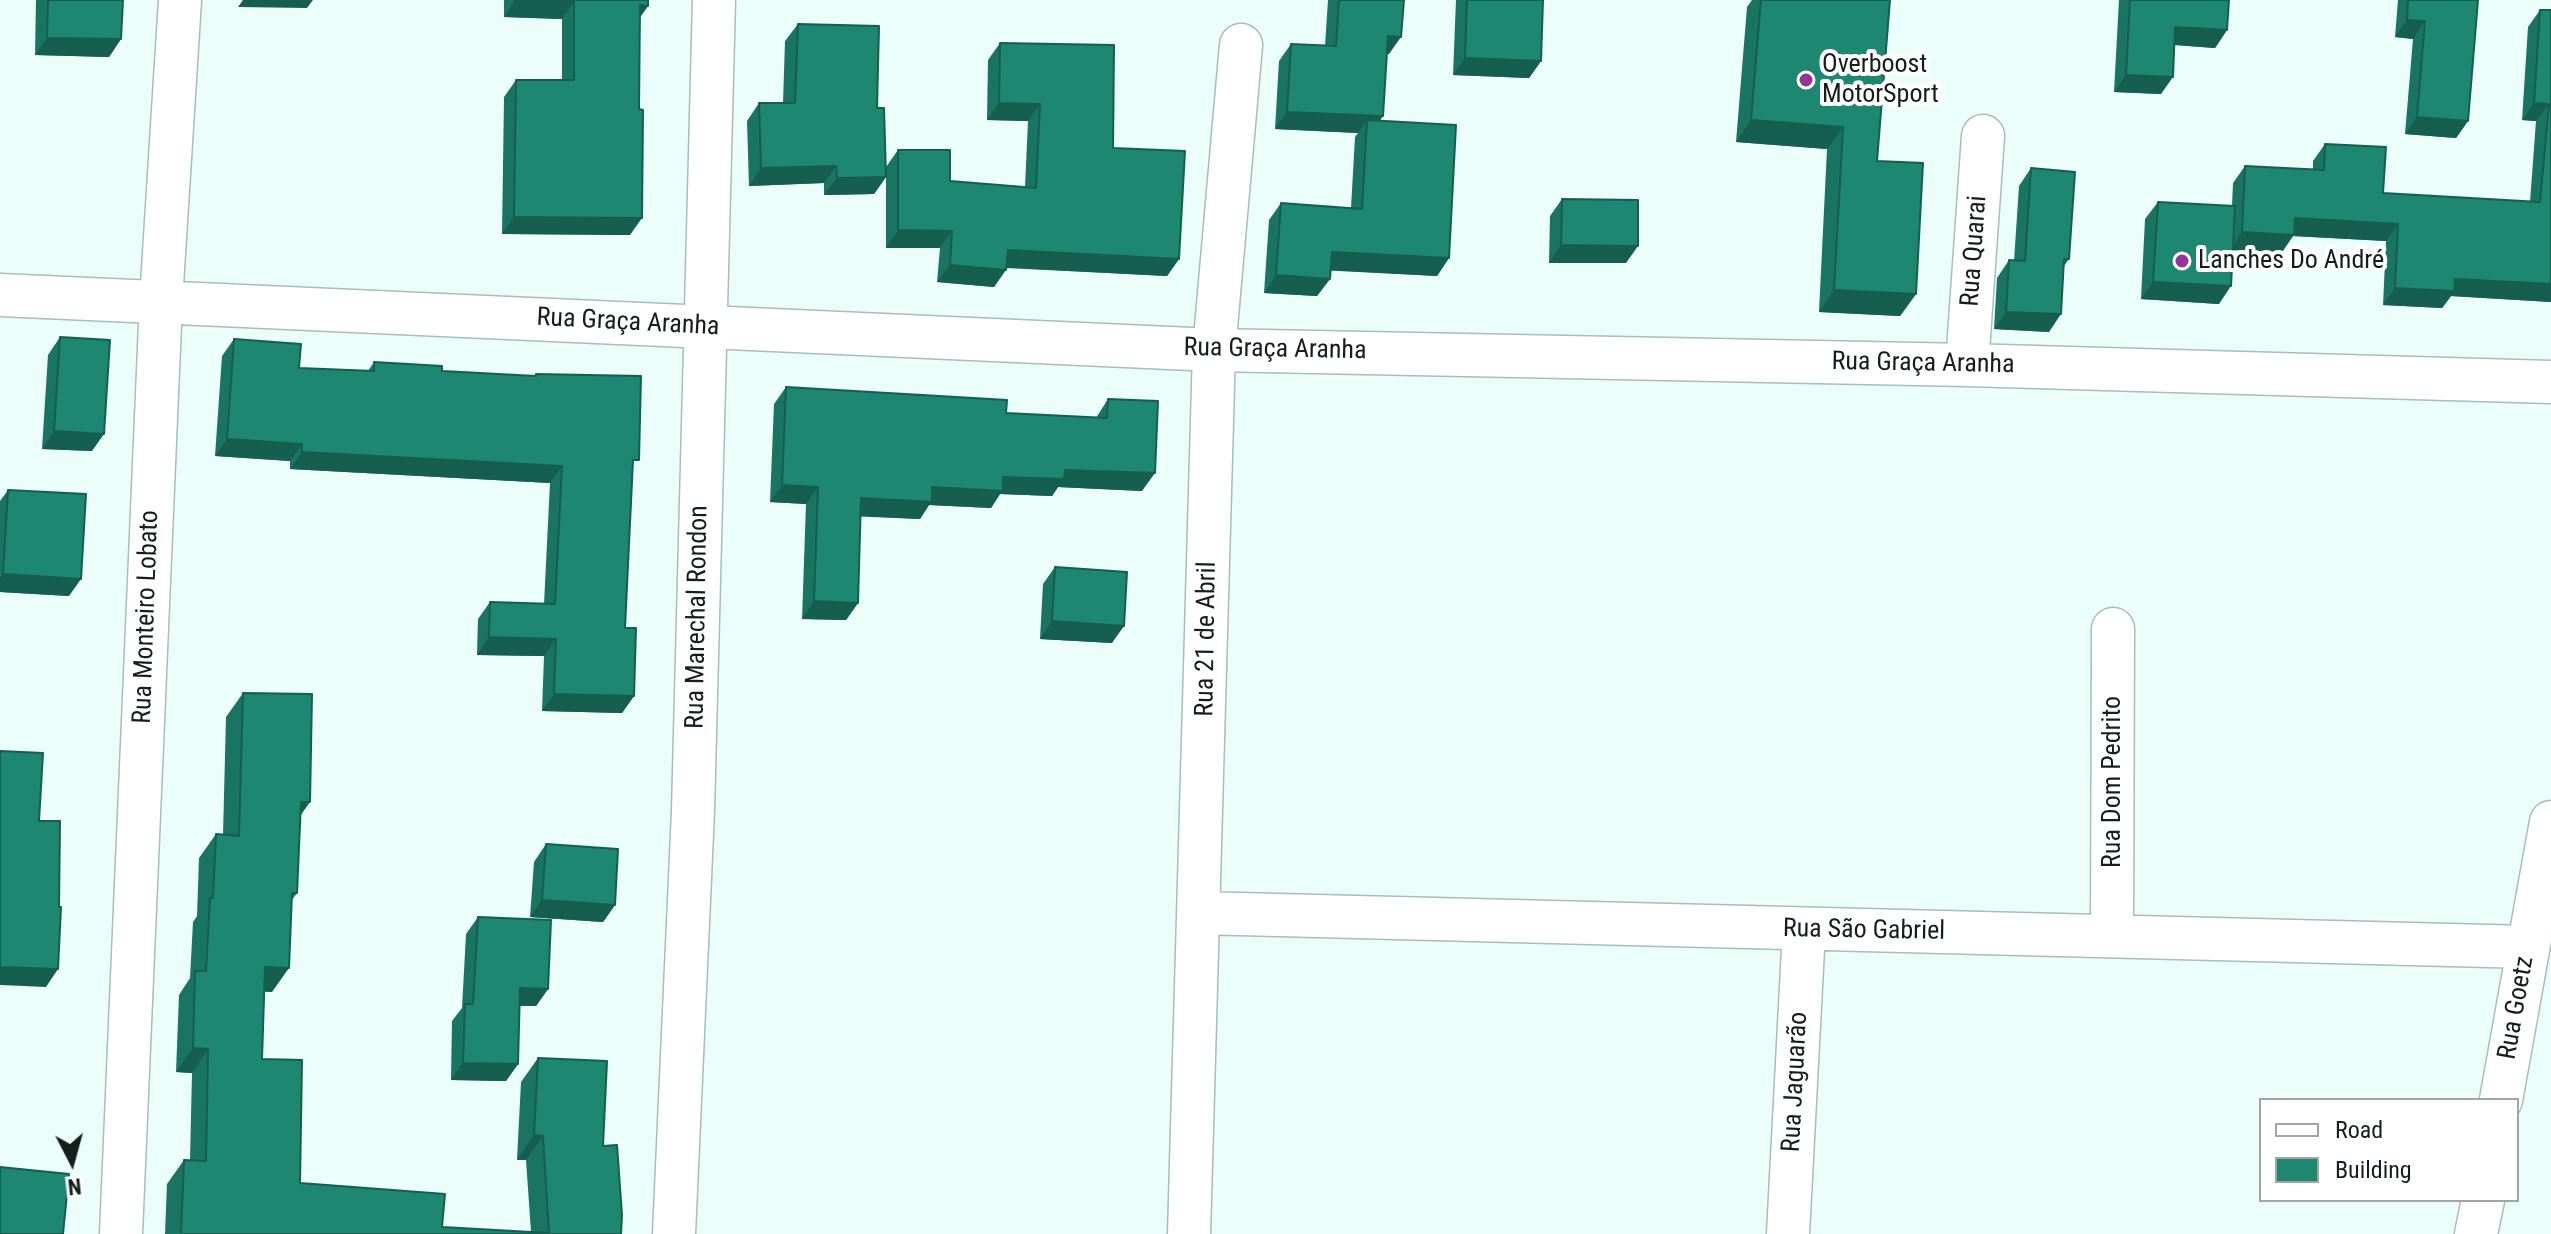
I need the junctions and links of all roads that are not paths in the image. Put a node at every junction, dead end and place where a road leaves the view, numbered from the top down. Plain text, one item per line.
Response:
1 (180, 0) edge
2 (714, 0) edge
3 (1241, 45) dead end
4 (1983, 136) dead end
5 (0, 295) edge
6 (161, 301) junction
7 (705, 327) junction
8 (1214, 350) junction
9 (1967, 365) junction
10 (2551, 382) edge
11 (2113, 629) dead end
12 (2551, 828) edge
13 (1200, 913) junction
14 (1804, 930) junction
15 (2112, 935) junction
16 (2528, 947) junction
17 (2501, 1098) edge
18 (2483, 1202) edge
19 (121, 1234) edge
20 (674, 1234) edge
21 (1189, 1234) edge
22 (1788, 1234) edge
23 (2476, 1234) edge

1 - 6 street, Rua Monteiro Lobato
2 - 7 street, Rua Marechal Rondon
3 - 8 street, Rua 21 de Abril
4 - 9 street, Rua Quarai
5 - 6 street, Rua Graça Aranha
6 - 7 street, Rua Graça Aranha
6 - 19 street, Rua Monteiro Lobato
7 - 8 street, Rua Graça Aranha
7 - 20 street, Rua Marechal Rondon
8 - 9 street, Rua Graça Aranha
8 - 13 street, Rua 21 de Abril
9 - 10 street, Rua Graça Aranha
11 - 15 street, Rua Dom Pedrito
12 - 16 street, Rua Goetz
13 - 14 street, Rua São Gabriel
13 - 21 street, Rua 21 de Abril
14 - 15 street, Rua São Gabriel
14 - 22 street, Rua Jaguarão
15 - 16 street, Rua São Gabriel
16 - 17 street, Rua Goetz
18 - 23 street

